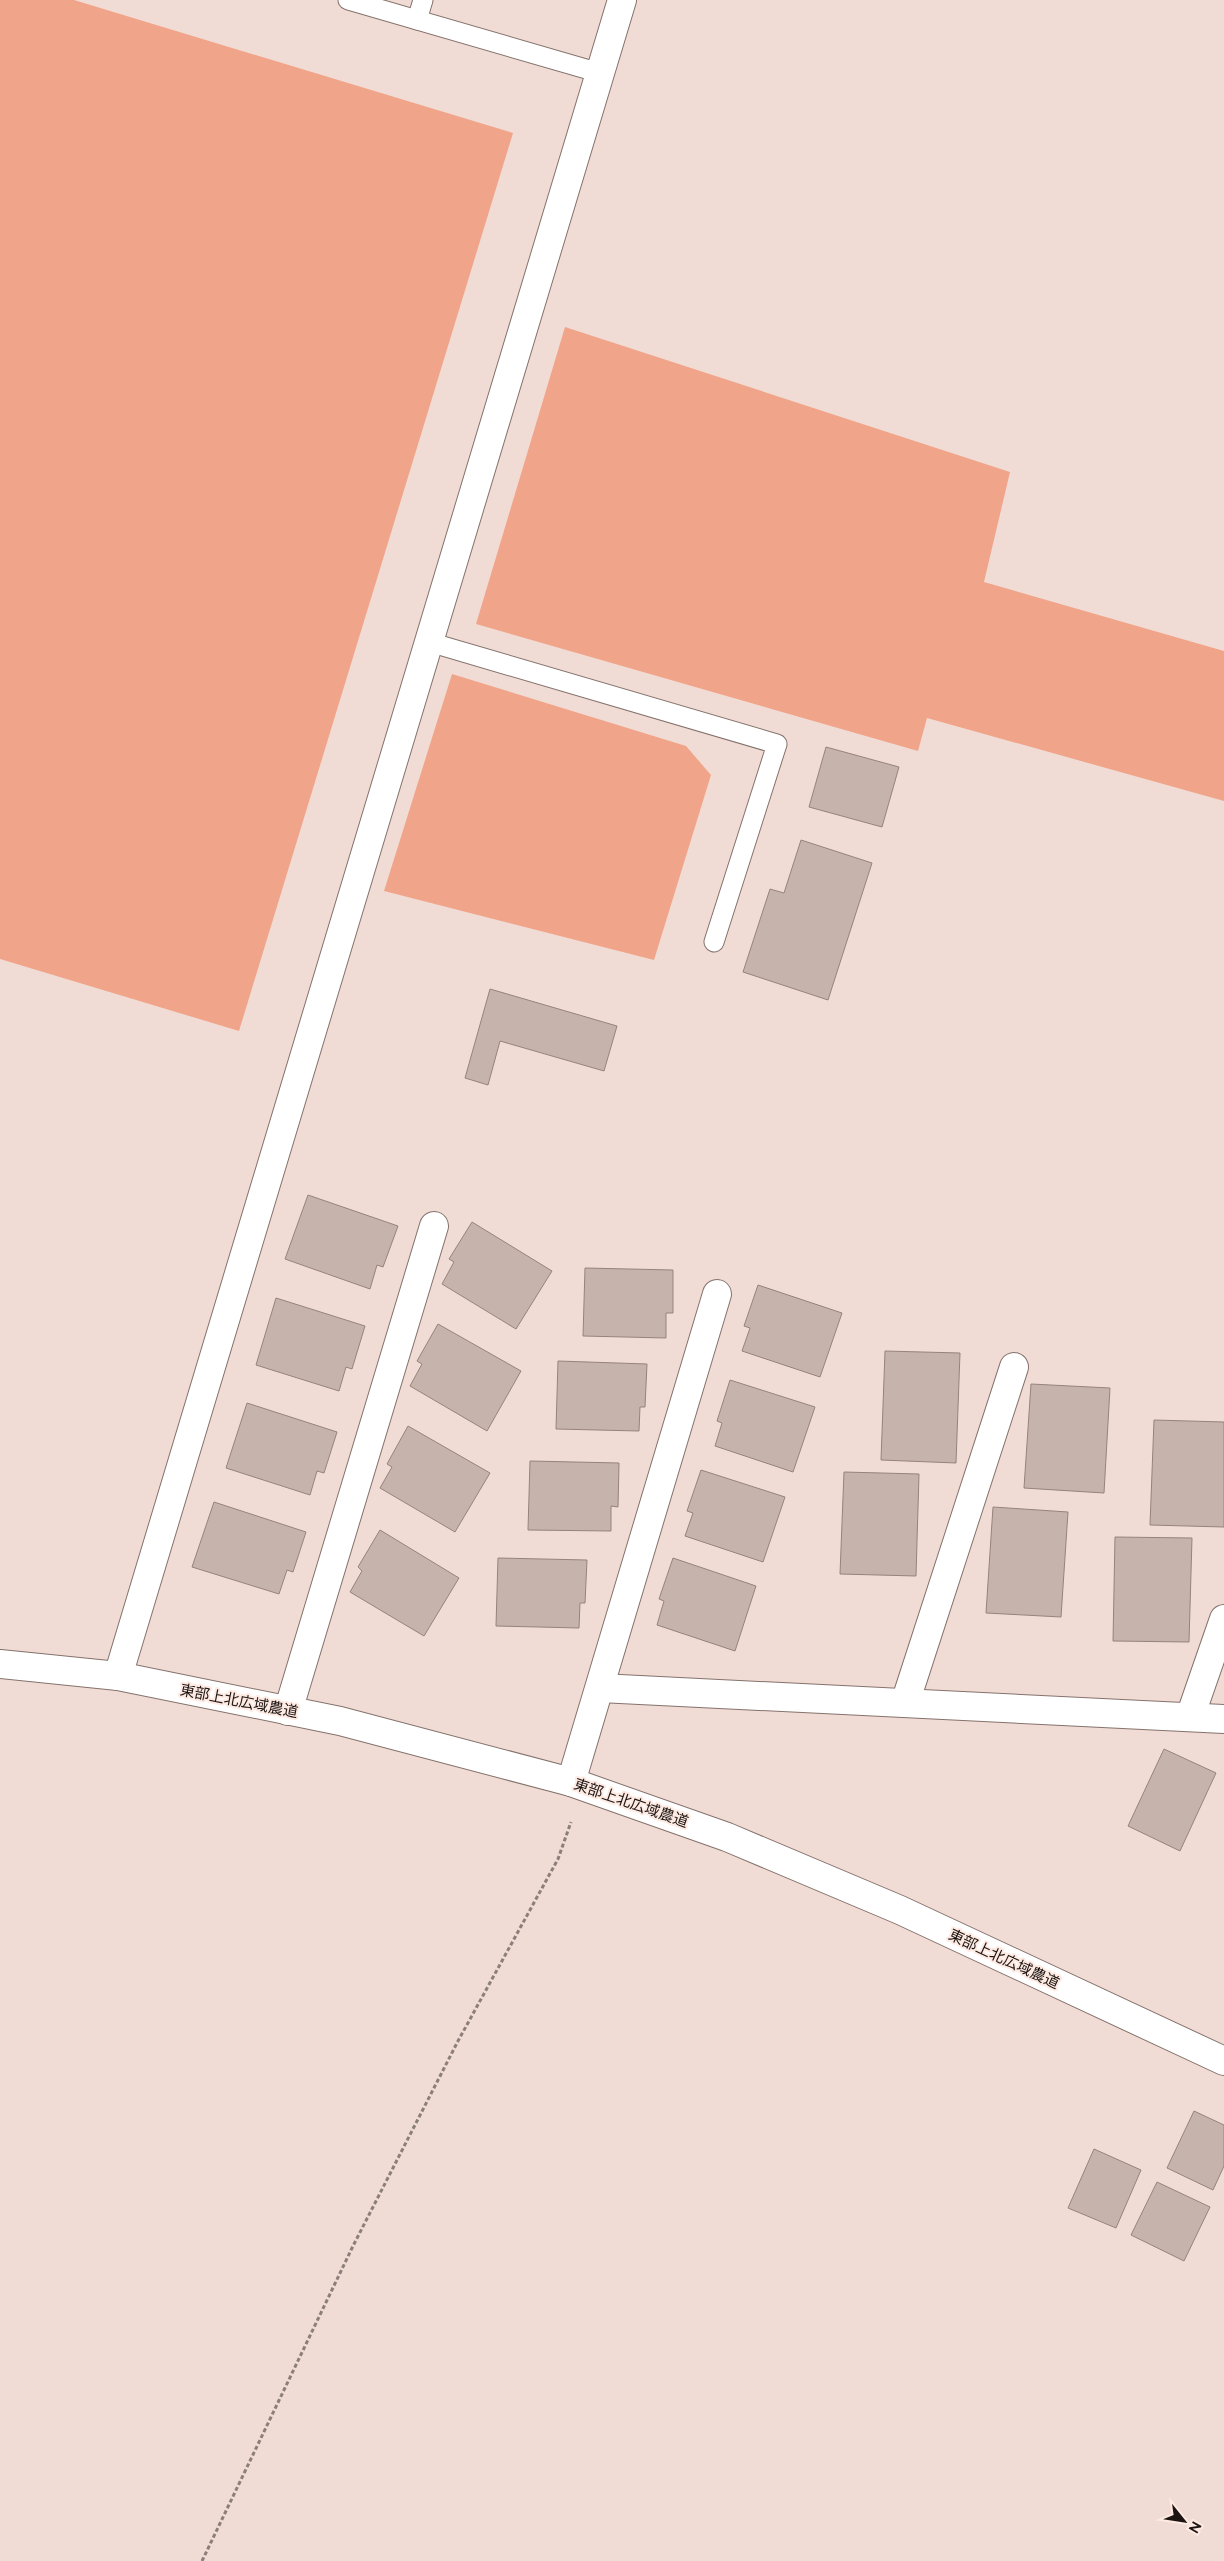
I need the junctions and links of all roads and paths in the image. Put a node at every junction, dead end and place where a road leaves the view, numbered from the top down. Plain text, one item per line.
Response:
1 (348, 0) edge
2 (423, 0) edge
3 (622, 0) edge
4 (417, 20) junction
5 (600, 74) junction
6 (429, 642) junction
7 (714, 942) dead end
8 (434, 1226) dead end
9 (717, 1294) dead end
10 (1014, 1367) dead end
11 (1224, 1619) edge
12 (0, 1664) edge
13 (118, 1676) junction
14 (600, 1688) junction
15 (905, 1703) junction
16 (288, 1711) junction
17 (1190, 1717) junction
18 (1224, 1719) edge
19 (578, 1784) junction
20 (1224, 2061) edge
21 (202, 2561) edge

1 - 4 lane
2 - 4 lane
3 - 5 street
4 - 5 lane
5 - 6 street
6 - 7 lane
6 - 13 street
8 - 16 street
9 - 14 street
10 - 15 street
11 - 17 street
12 - 13 street, 東部上北広域農道
13 - 16 street, 東部上北広域農道
14 - 15 street
14 - 19 street
15 - 17 street
16 - 19 street, 東部上北広域農道
17 - 18 street
19 - 20 street, 東部上北広域農道
19 - 21 path

